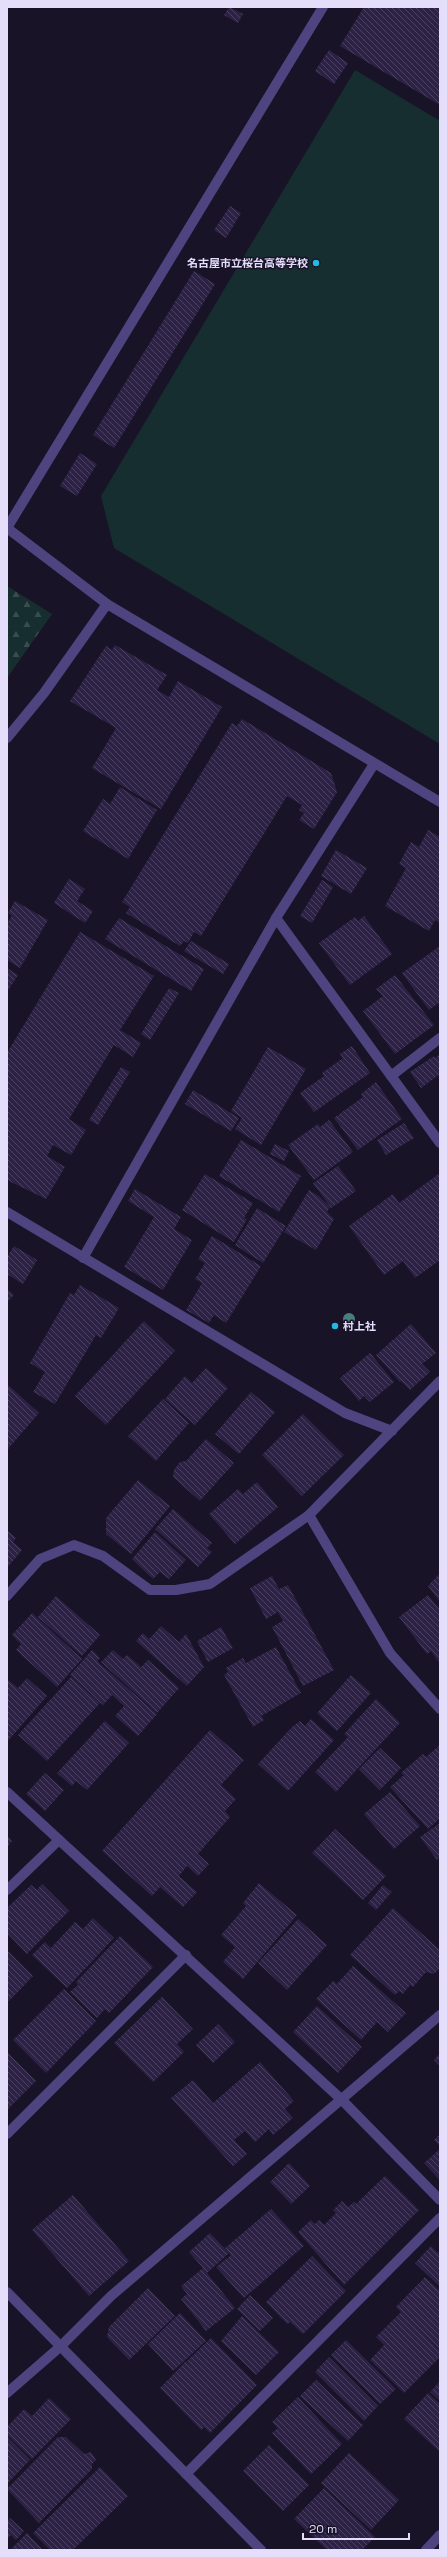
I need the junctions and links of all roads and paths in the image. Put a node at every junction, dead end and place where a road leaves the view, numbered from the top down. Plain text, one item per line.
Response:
1 (322, 7) edge
2 (7, 528) edge
3 (107, 604) junction
4 (7, 738) edge
5 (374, 764) junction
6 (440, 802) edge
7 (276, 918) junction
8 (440, 1038) edge
9 (391, 1076) junction
10 (440, 1143) edge
11 (7, 1212) edge
12 (83, 1258) junction
13 (440, 1381) edge
14 (392, 1431) junction
15 (309, 1515) junction
16 (7, 1596) edge
17 (439, 1704) edge
18 (7, 1792) edge
19 (59, 1840) junction
20 (7, 1890) edge
21 (186, 1955) junction
22 (440, 2015) edge
23 (342, 2100) junction
24 (7, 2134) edge
25 (440, 2200) edge
26 (440, 2218) edge
27 (7, 2292) edge
28 (61, 2346) junction
29 (7, 2393) edge
30 (186, 2474) junction
31 (440, 2535) edge
32 (260, 2550) edge
33 (426, 2550) edge

1 - 2 street
2 - 3 street
3 - 4 street
3 - 5 street
5 - 6 street
5 - 7 street
7 - 9 street
7 - 12 street
8 - 9 street
9 - 10 street
11 - 12 street
12 - 14 street
13 - 14 street
14 - 15 street
15 - 16 street
15 - 17 street
18 - 19 street
19 - 20 street
19 - 21 street
21 - 23 street
21 - 24 street
22 - 23 street
23 - 25 street
23 - 28 street
26 - 30 street
27 - 28 street
28 - 29 street
28 - 30 street
30 - 32 street
31 - 33 street

